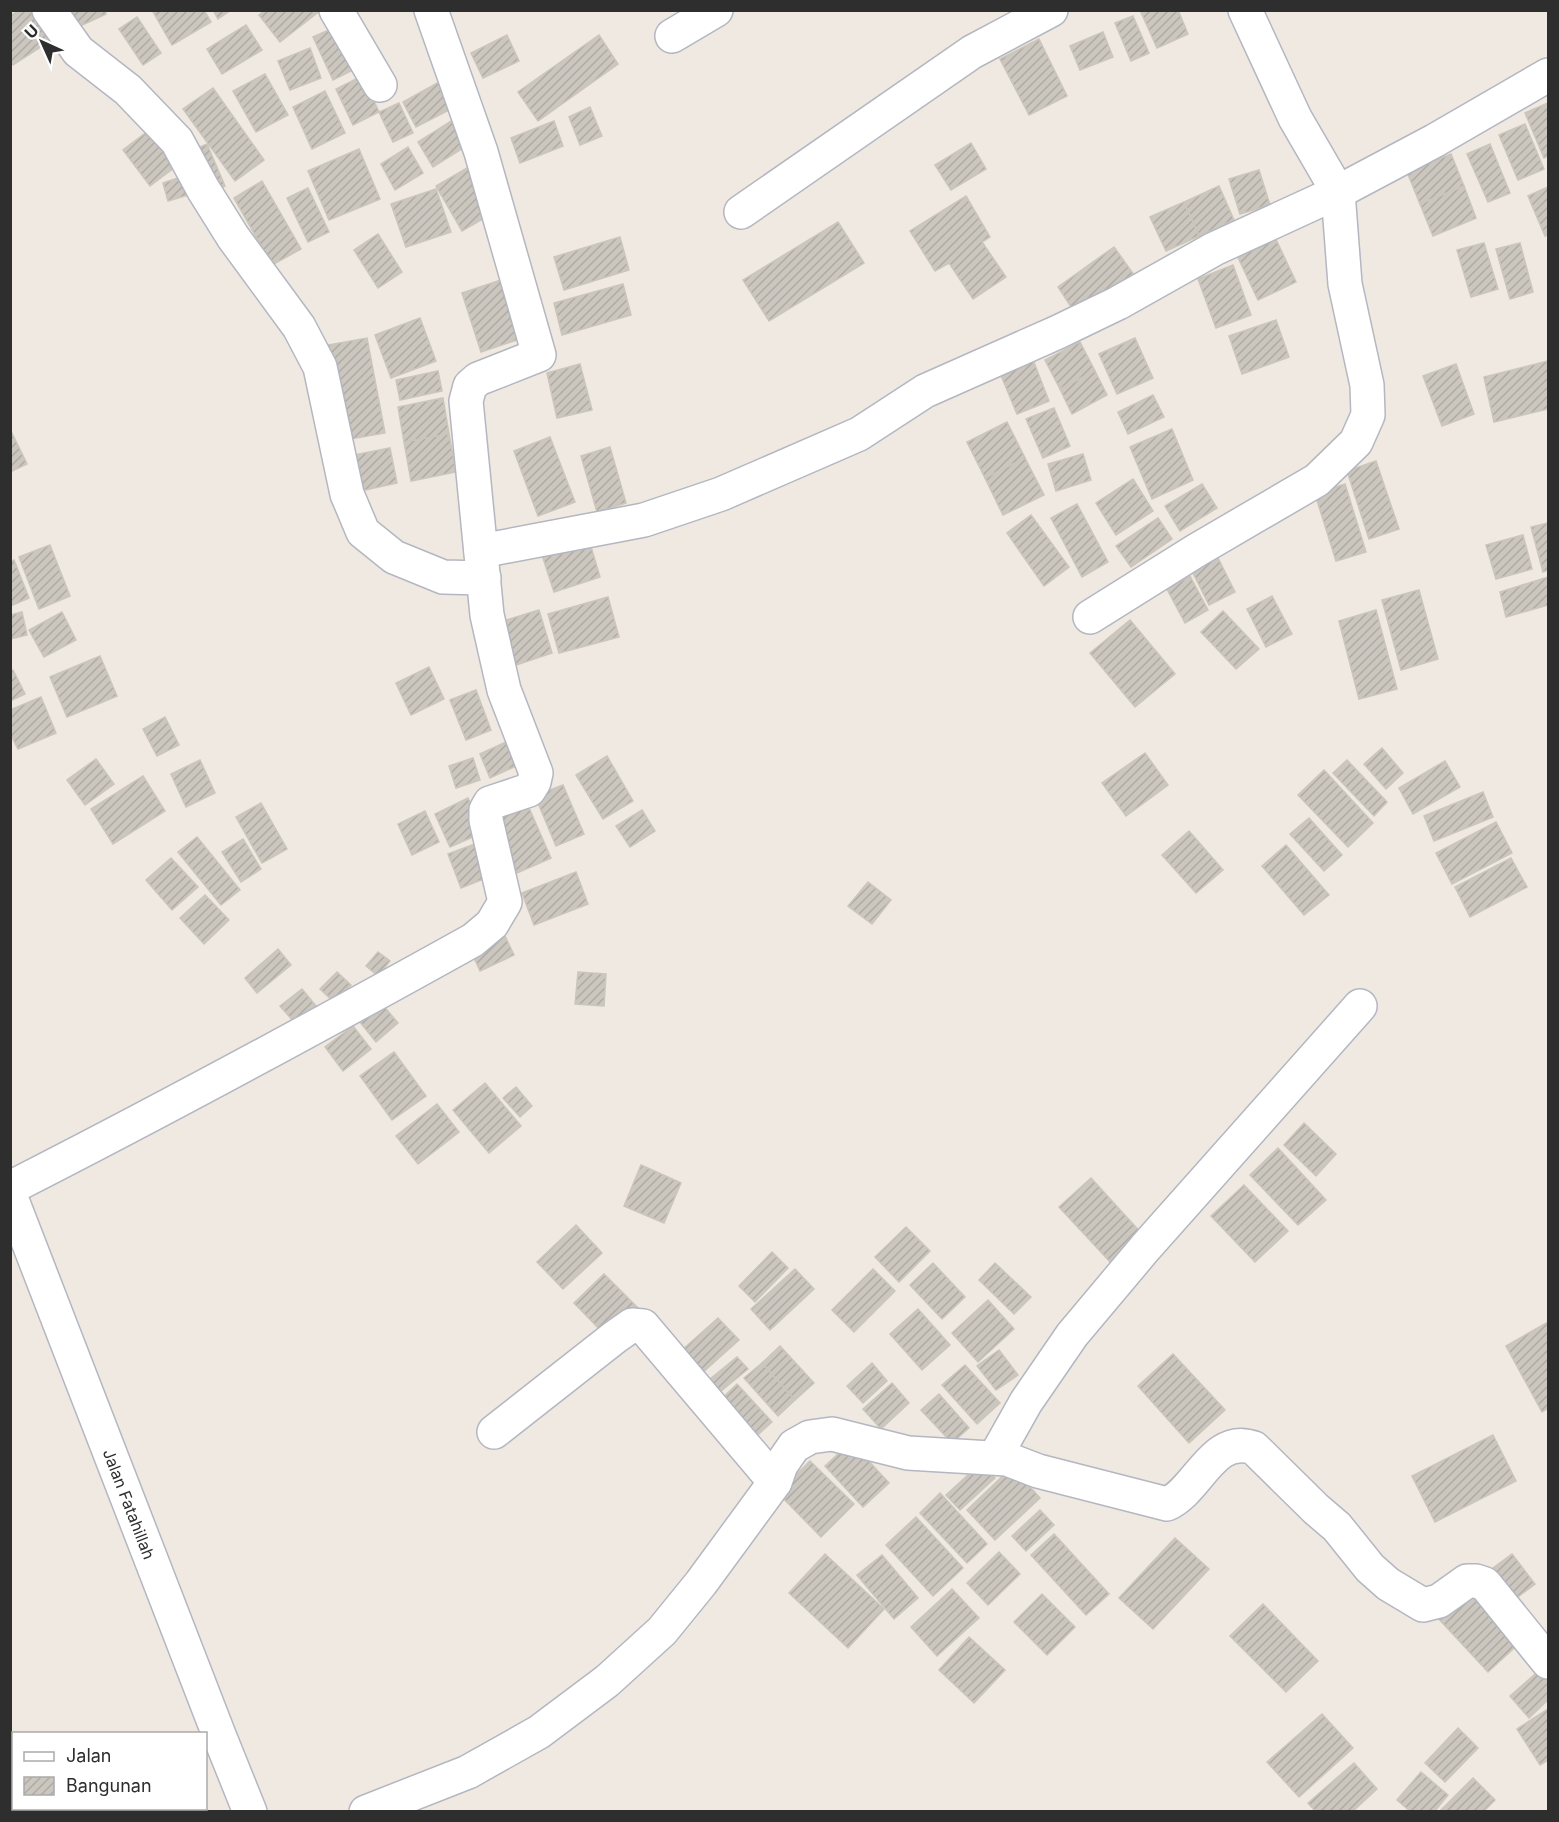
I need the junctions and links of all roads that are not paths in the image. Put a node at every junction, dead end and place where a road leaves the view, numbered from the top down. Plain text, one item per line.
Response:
1 (49, 10) edge
2 (336, 10) edge
3 (431, 10) edge
4 (716, 10) edge
5 (1051, 10) edge
6 (1245, 10) edge
7 (672, 36) dead end
8 (1548, 75) edge
9 (380, 85) dead end
10 (1338, 192) junction
11 (741, 212) dead end
12 (482, 565) junction
13 (1090, 617) dead end
14 (1360, 1006) dead end
15 (10, 1188) edge
16 (10, 1195) edge
17 (494, 1432) dead end
18 (995, 1457) junction
19 (775, 1482) junction
20 (1548, 1662) edge
21 (212, 1739) edge
22 (250, 1812) edge
23 (366, 1812) edge

1 - 12 street
2 - 9 street
3 - 12 street
4 - 7 street
5 - 11 street
6 - 10 street
8 - 10 street
10 - 12 street
10 - 13 street
12 - 15 street
14 - 18 street
16 - 21 street, Jalan Fatahillah
17 - 19 street
18 - 19 street
18 - 20 street
19 - 23 street
21 - 22 street, Jalan Fatahillah

